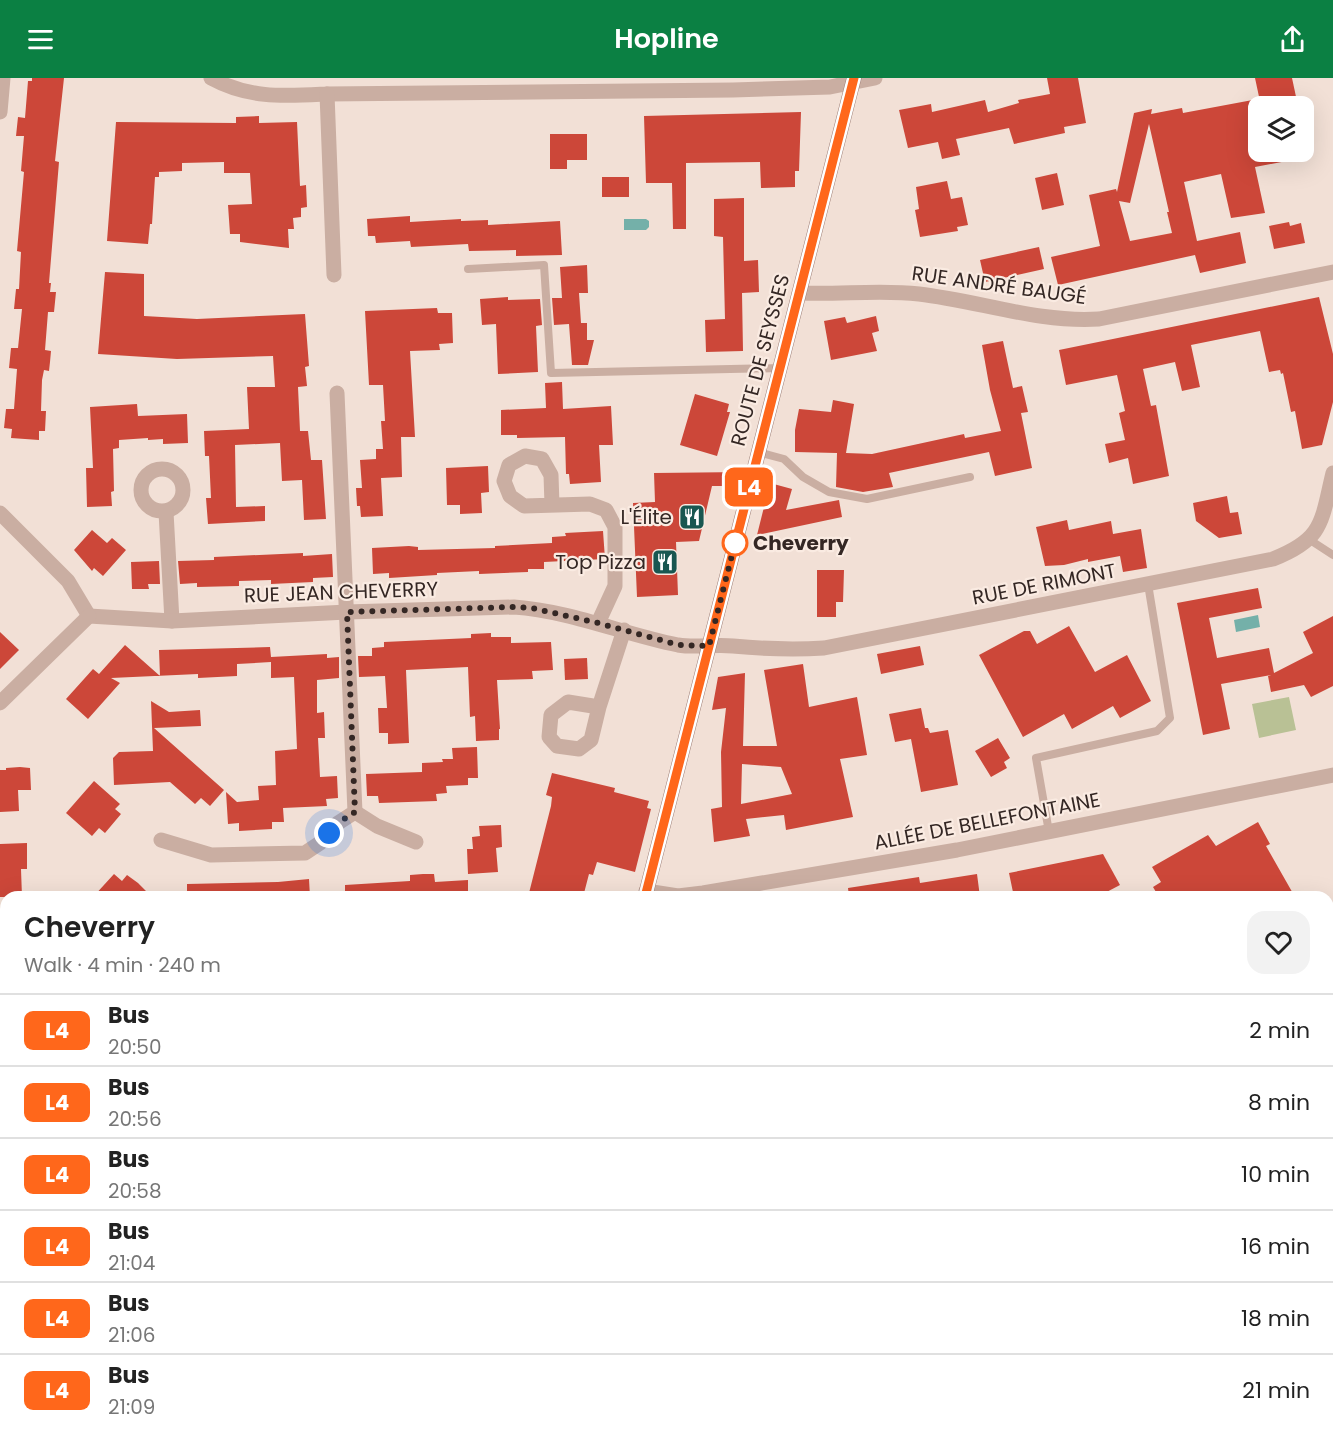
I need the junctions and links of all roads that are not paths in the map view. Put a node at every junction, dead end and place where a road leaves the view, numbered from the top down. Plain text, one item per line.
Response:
1 (3, 78) edge
2 (211, 78) edge
3 (875, 78) edge
4 (854, 80) edge
5 (327, 94) junction
6 (0, 112) edge
7 (468, 269) dead end
8 (1333, 272) edge
9 (334, 275) dead end
10 (800, 293) junction
11 (780, 368) junction
12 (337, 393) dead end
13 (758, 453) junction
14 (1333, 473) edge
15 (970, 477) dead end
16 (552, 505) dead end
17 (166, 512) dead end
18 (0, 513) edge
19 (1310, 540) junction
20 (1333, 555) edge
21 (1148, 585) junction
22 (347, 612) junction
23 (89, 616) junction
24 (172, 621) junction
25 (598, 623) junction
26 (624, 630) junction
27 (709, 646) junction
28 (1, 701) edge
29 (599, 707) dead end
30 (1333, 775) edge
31 (355, 812) junction
32 (1049, 832) junction
33 (161, 840) dead end
34 (416, 842) dead end
35 (647, 891) edge
36 (715, 891) edge

1 - 6 street
2 - 5 street
3 - 4 street
4 - 5 street
4 - 10 main road, ROUTE DE SEYSSES
5 - 9 street
7 - 11 lane
8 - 10 street, RUE ANDRÉ BAUGÉ
10 - 11 main road, ROUTE DE SEYSSES
11 - 13 main road, ROUTE DE SEYSSES
12 - 22 street
13 - 15 lane
13 - 27 main road, ROUTE DE SEYSSES
14 - 19 street
16 - 25 street
17 - 24 street
18 - 23 street
19 - 20 lane
19 - 21 street, RUE DE RIMONT
21 - 27 street, RUE DE RIMONT
21 - 32 lane
22 - 24 street, RUE JEAN CHEVERRY
22 - 25 street, RUE JEAN CHEVERRY
22 - 31 street
23 - 24 street, RUE JEAN CHEVERRY
23 - 28 street
25 - 26 street, RUE JEAN CHEVERRY
26 - 27 street, RUE JEAN CHEVERRY
26 - 29 street
27 - 35 main road, ROUTE DE SEYSSES
30 - 32 street, ALLÉE DE BELLEFONTAINE
31 - 33 street
31 - 34 street
32 - 36 street, ALLÉE DE BELLEFONTAINE

